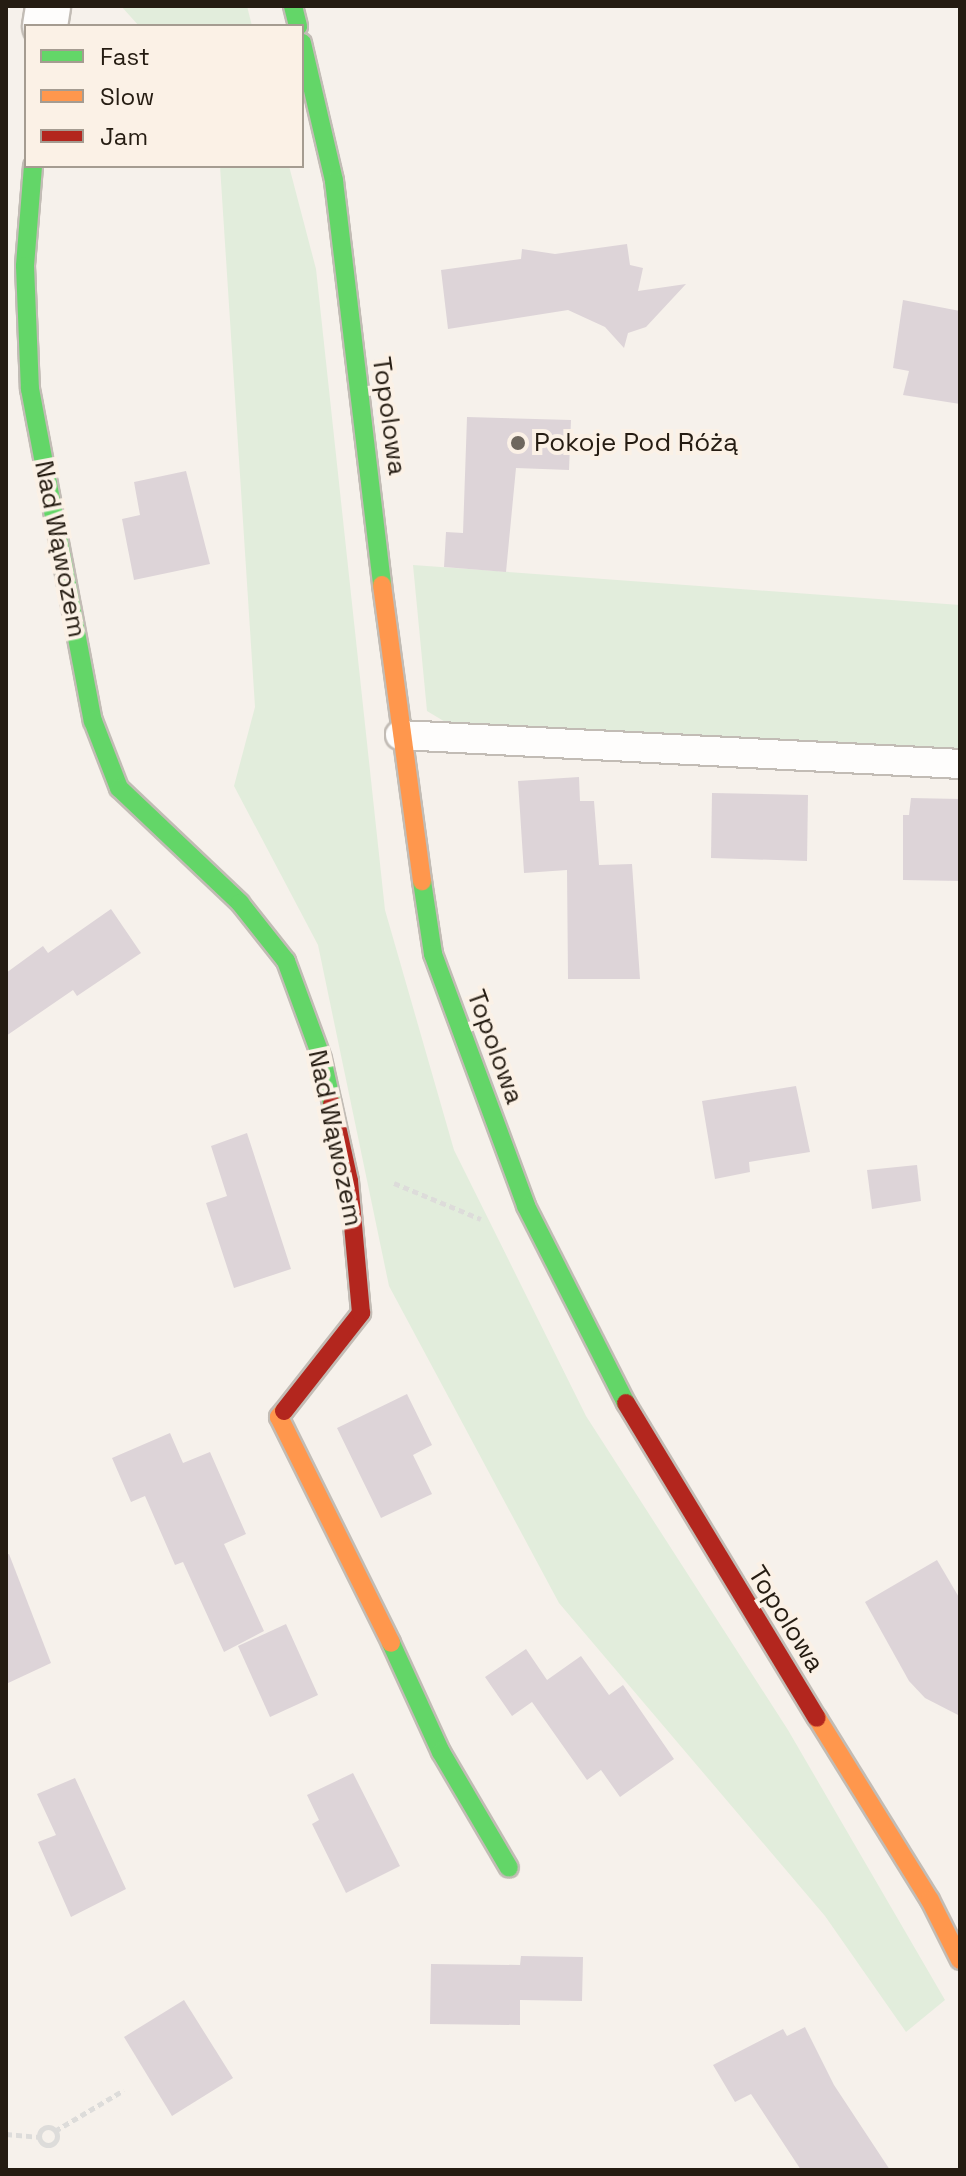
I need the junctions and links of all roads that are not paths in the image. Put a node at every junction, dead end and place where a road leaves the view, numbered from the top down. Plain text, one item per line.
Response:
1 (304, 52) edge
2 (33, 168) edge
3 (400, 735) junction
4 (960, 764) edge
5 (509, 1868) dead end
6 (960, 1960) edge

1 - 3 street, Topolowa
2 - 5 street, Nad Wąwozem
3 - 4 lane
3 - 6 street, Topolowa

